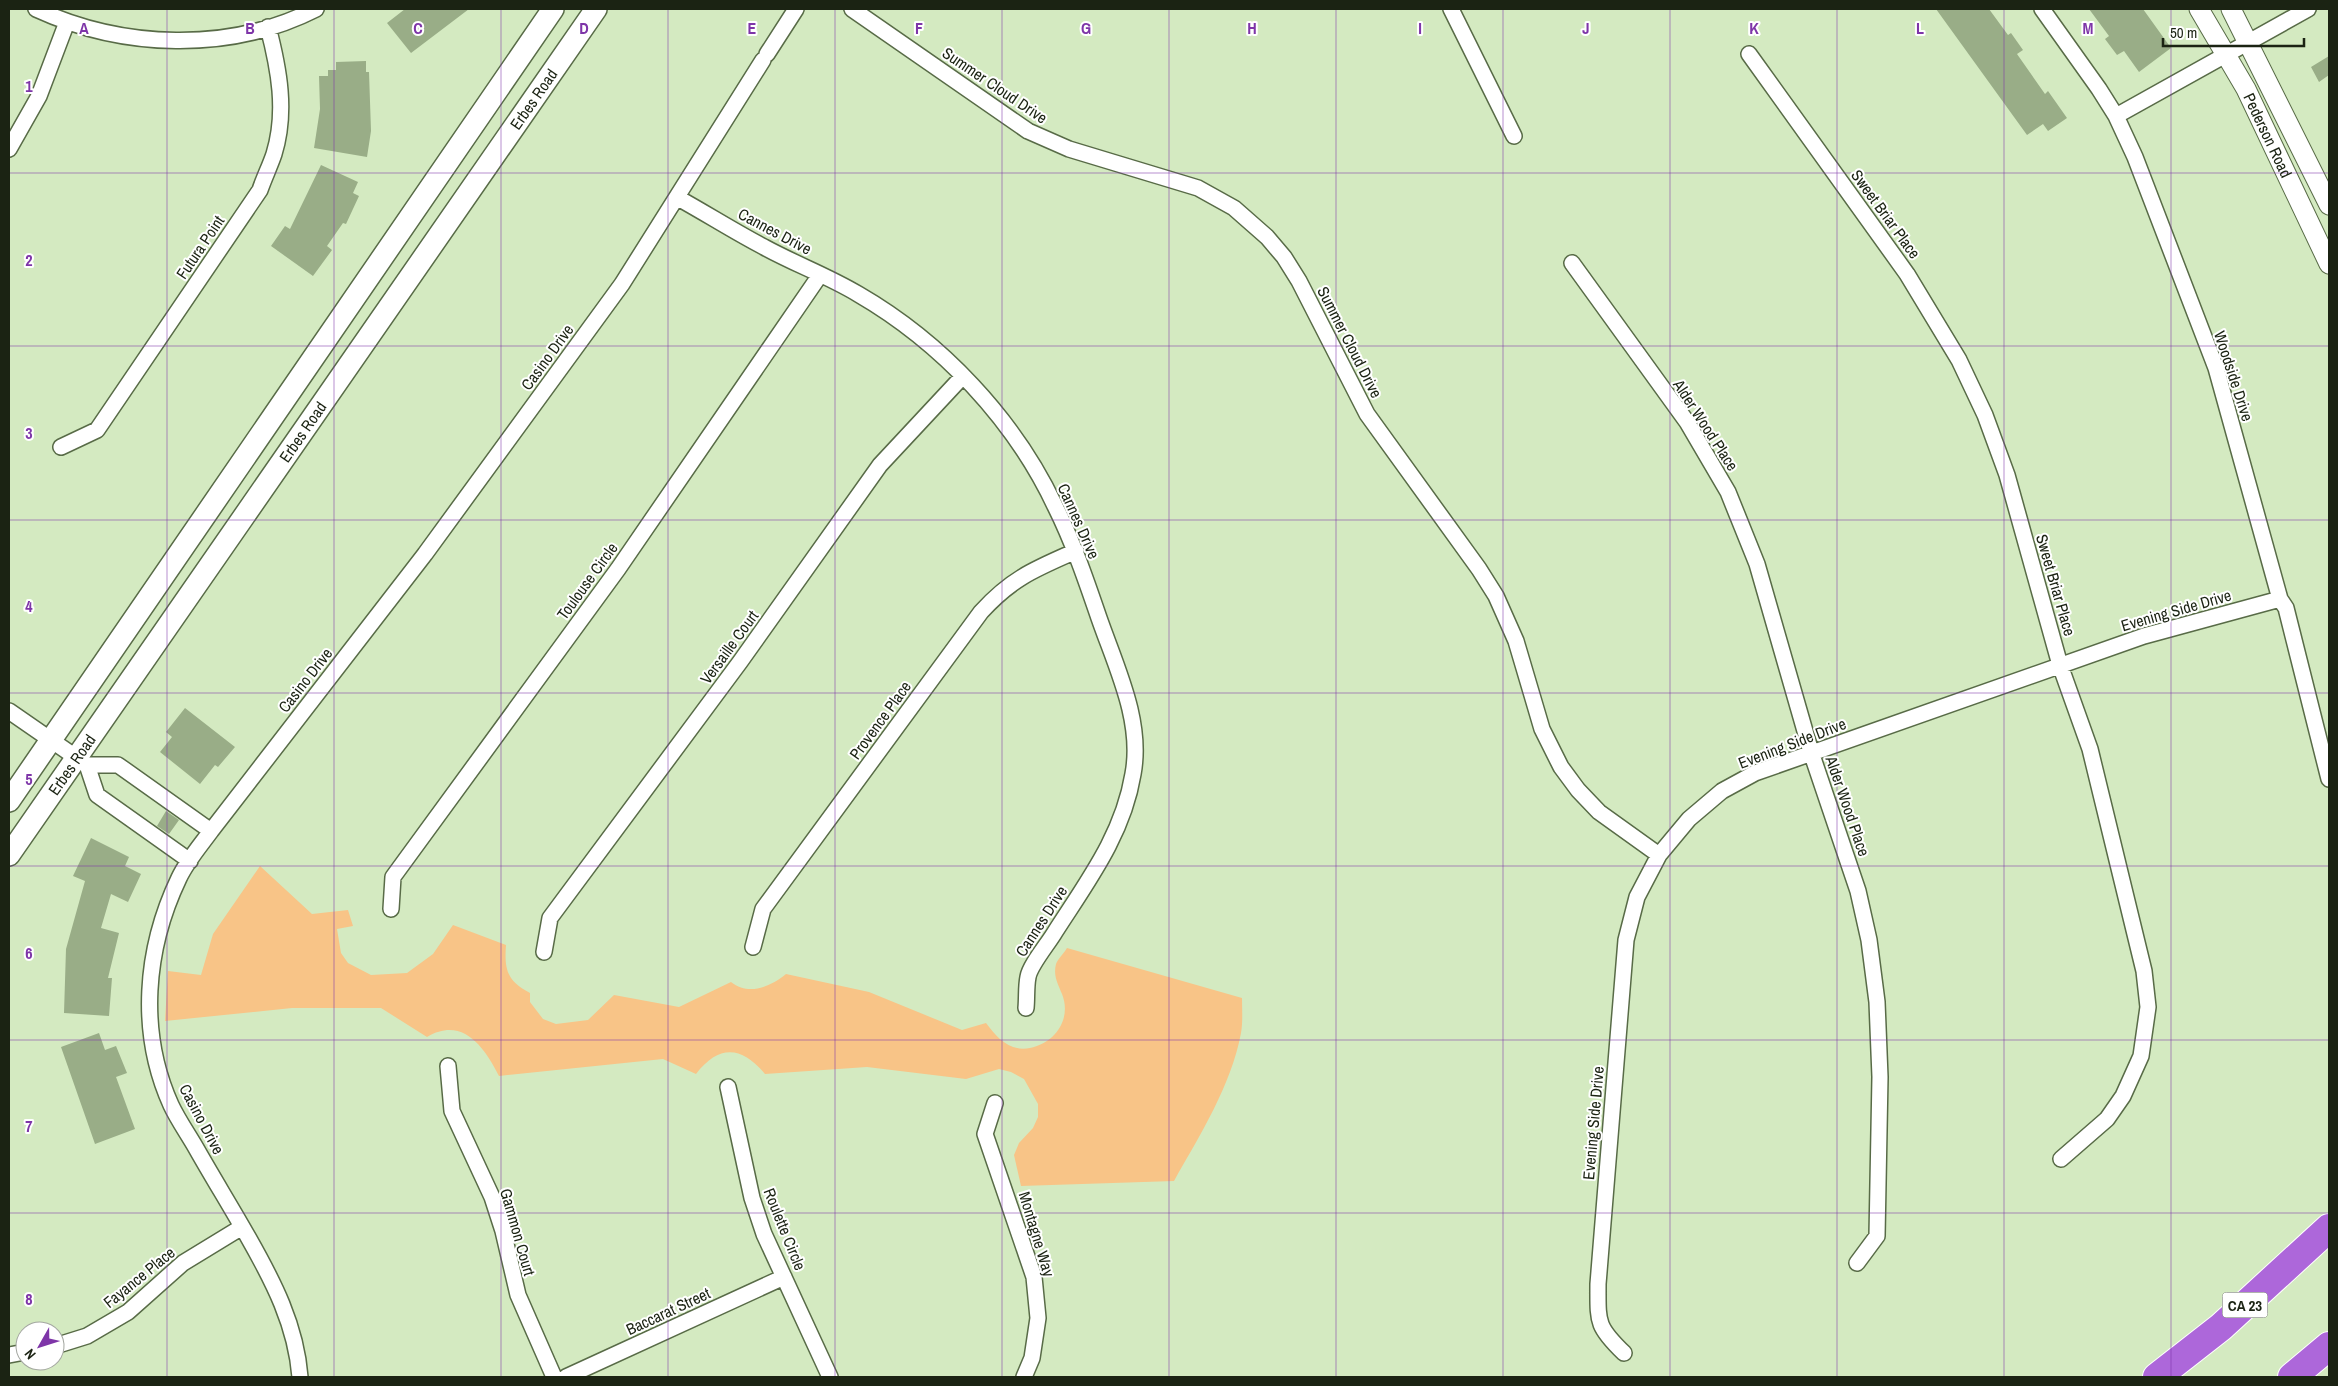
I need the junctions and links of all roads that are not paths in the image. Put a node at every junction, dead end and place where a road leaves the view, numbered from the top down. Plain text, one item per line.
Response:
1 (36, 9) edge
2 (316, 9) edge
3 (553, 9) edge
4 (596, 9) edge
5 (796, 9) edge
6 (852, 9) edge
7 (1451, 9) edge
8 (2042, 9) edge
9 (2199, 9) edge
10 (2231, 9) edge
11 (2308, 9) edge
12 (67, 22) junction
13 (268, 28) junction
14 (2250, 43) junction
15 (1749, 54) dead end
16 (2227, 55) junction
17 (2116, 116) junction
18 (1514, 136) dead end
19 (9, 149) edge
20 (678, 198) junction
21 (2329, 205) edge
22 (1572, 263) dead end
23 (2329, 264) edge
24 (820, 275) junction
25 (963, 376) junction
26 (61, 447) dead end
27 (1076, 551) junction
28 (2280, 600) junction
29 (2060, 664) junction
30 (9, 711) edge
31 (51, 739) junction
32 (1812, 752) junction
33 (82, 761) junction
34 (2329, 779) edge
35 (9, 801) edge
36 (211, 831) junction
37 (9, 855) edge
38 (1659, 855) junction
39 (190, 861) junction
40 (391, 909) dead end
41 (753, 947) dead end
42 (544, 952) dead end
43 (1026, 1008) dead end
44 (448, 1066) dead end
45 (728, 1087) dead end
46 (995, 1103) dead end
47 (2062, 1159) dead end
48 (242, 1227) junction
49 (2329, 1228) edge
50 (1857, 1263) dead end
51 (784, 1277) junction
52 (65, 1343) edge
53 (2329, 1346) edge
54 (1624, 1353) dead end
55 (300, 1377) edge
56 (554, 1377) edge
57 (566, 1377) edge
58 (830, 1377) edge
59 (1024, 1377) edge
60 (2157, 1377) edge
61 (2292, 1377) edge

1 - 12 street
2 - 13 street
3 - 31 main road, Erbes Road
4 - 33 main road, Erbes Road
5 - 20 street, Casino Drive
6 - 38 street, Summer Cloud Drive
7 - 18 street
8 - 17 street, Woodside Drive
9 - 16 street, Pederson Road
10 - 14 street, Pederson Road
11 - 14 street
12 - 13 street
12 - 19 street
13 - 26 street, Futura Point
14 - 16 street
14 - 21 street, Pederson Road
15 - 29 street, Sweet Briar Place
16 - 17 street
16 - 23 street, Pederson Road
17 - 28 street, Woodside Drive
20 - 24 street, Cannes Drive
20 - 36 street, Casino Drive
22 - 32 street, Alder Wood Place
24 - 25 street, Cannes Drive
24 - 40 street, Toulouse Circle
25 - 27 street, Cannes Drive
25 - 42 street, Versaille Court
27 - 41 street, Provence Place
27 - 43 street, Cannes Drive
28 - 29 street, Evening Side Drive
28 - 34 street, Woodside Drive
29 - 32 street, Evening Side Drive
29 - 47 street, Sweet Briar Place
30 - 31 street
31 - 33 street
31 - 35 main road, Erbes Road
32 - 38 street, Evening Side Drive
32 - 50 street, Alder Wood Place
33 - 36 street
33 - 37 main road, Erbes Road
33 - 39 street
36 - 39 street, Casino Drive
38 - 54 street, Evening Side Drive
39 - 48 street, Casino Drive
44 - 56 street, Gammon Court
45 - 51 street, Roulette Circle
46 - 59 street, Montagne Way
48 - 52 street, Fayance Place
48 - 55 street, Casino Drive
49 - 60 highway, CA 23
51 - 57 street, Baccarat Street
51 - 58 street, Roulette Circle
53 - 61 highway

